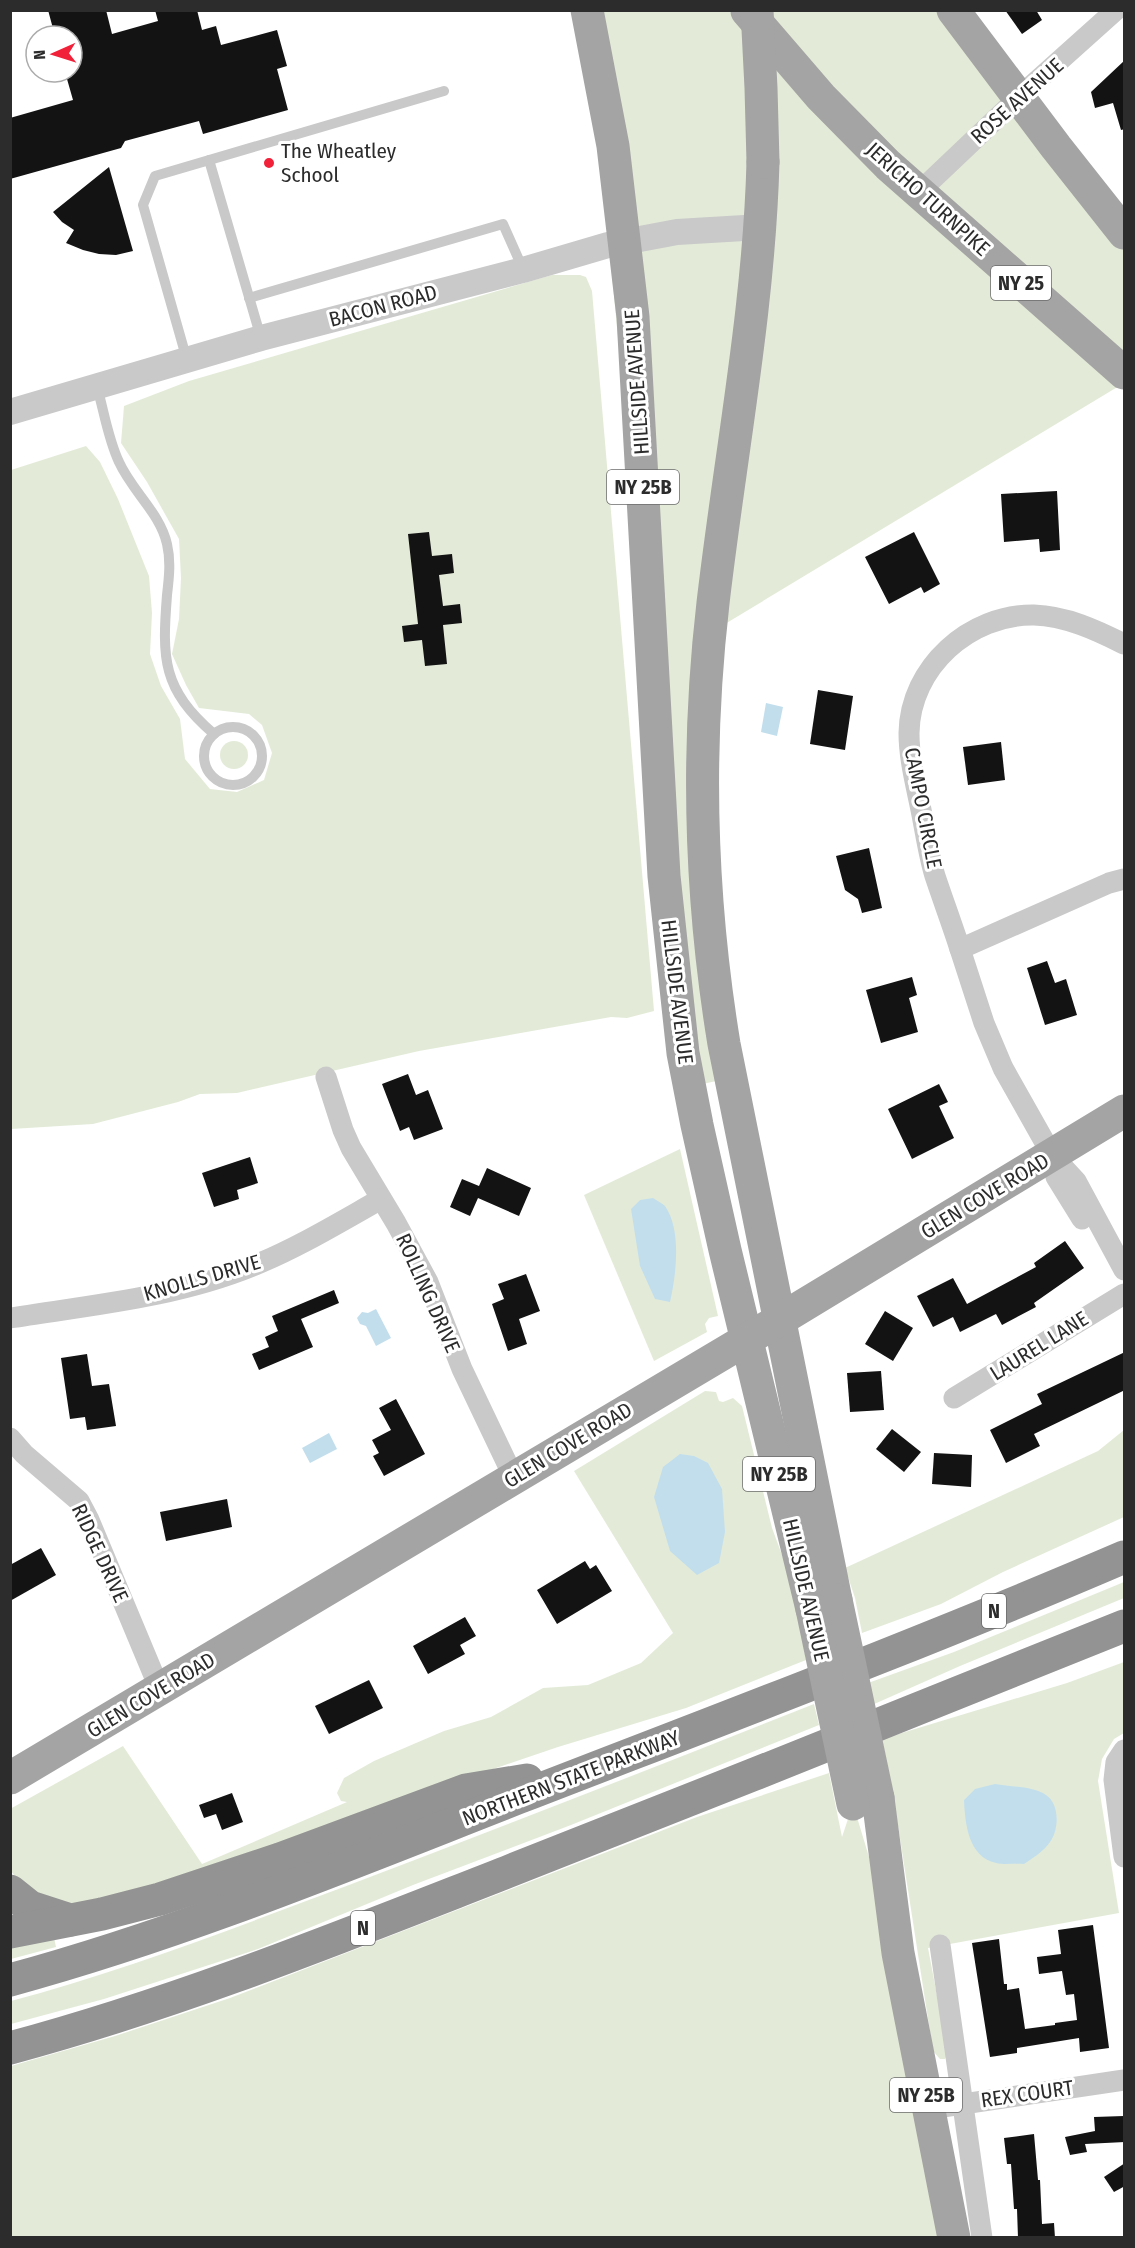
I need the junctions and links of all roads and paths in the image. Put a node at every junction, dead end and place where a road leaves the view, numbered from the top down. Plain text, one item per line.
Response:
1 (587, 10) edge
2 (747, 10) edge
3 (757, 10) edge
4 (953, 10) edge
5 (1116, 10) edge
6 (444, 91) dead end
7 (1018, 97) junction
8 (209, 160) junction
9 (918, 193) junction
10 (760, 227) junction
11 (1125, 233) edge
12 (625, 240) junction
13 (523, 270) junction
14 (249, 298) junction
15 (261, 338) junction
16 (187, 361) junction
17 (1125, 373) edge
18 (97, 387) junction
19 (10, 412) edge
20 (1125, 644) edge
21 (214, 734) junction
22 (1125, 879) edge
23 (960, 949) junction
24 (326, 1077) dead end
25 (1125, 1111) edge
26 (1052, 1155) junction
27 (381, 1199) junction
28 (1125, 1270) edge
29 (1125, 1284) edge
30 (1125, 1293) edge
31 (10, 1318) edge
32 (781, 1319) junction
33 (746, 1339) junction
34 (954, 1398) dead end
35 (10, 1438) edge
36 (514, 1478) junction
37 (1125, 1557) edge
38 (824, 1605) junction
39 (1125, 1626) edge
40 (160, 1690) junction
41 (1125, 1750) edge
42 (588, 1771) junction
43 (10, 1778) edge
44 (1125, 1857) edge
45 (10, 1891) edge
46 (70, 1920) junction
47 (10, 1932) edge
48 (940, 1945) dead end
49 (10, 1980) edge
50 (10, 2048) edge
51 (1125, 2080) edge
52 (963, 2103) junction
53 (929, 2109) junction
54 (954, 2238) edge
55 (982, 2238) edge

1 - 12 main road, HILLSIDE AVENUE / NY 25B
2 - 9 main road, JERICHO TURNPIKE / NY 25
3 - 10 main road, HILLSIDE AVENUE / NY 25B, bridge
4 - 7 main road
5 - 7 street, ROSE AVENUE
6 - 8 lane
7 - 9 street, ROSE AVENUE
7 - 11 main road
8 - 14 lane
8 - 16 lane
9 - 17 main road, JERICHO TURNPIKE / NY 25
10 - 12 street, BACON ROAD
10 - 32 main road, HILLSIDE AVENUE / NY 25B
12 - 13 street, BACON ROAD
12 - 33 main road, HILLSIDE AVENUE / NY 25B
13 - 14 lane
13 - 15 street, BACON ROAD
14 - 15 lane
15 - 16 street, BACON ROAD
16 - 18 street, BACON ROAD
18 - 19 street, BACON ROAD
18 - 21 lane
20 - 23 street, CAMPO CIRCLE
21 - 21 lane
22 - 23 street
23 - 26 street, CAMPO CIRCLE
24 - 27 street, ROLLING DRIVE
25 - 26 main road, GLEN COVE ROAD
26 - 28 street
26 - 29 street
26 - 32 main road, GLEN COVE ROAD
27 - 31 street, KNOLLS DRIVE
27 - 36 street, ROLLING DRIVE
30 - 34 street, LAUREL LANE
32 - 33 main road, GLEN COVE ROAD
32 - 38 main road, HILLSIDE AVENUE / NY 25B
33 - 36 main road, GLEN COVE ROAD
33 - 38 main road, HILLSIDE AVENUE / NY 25B
35 - 40 street, RIDGE DRIVE
36 - 40 main road, GLEN COVE ROAD
37 - 42 highway, NORTHERN STATE PARKWAY / N
38 - 53 main road, HILLSIDE AVENUE / NY 25B, bridge
39 - 50 highway, N
40 - 43 main road, GLEN COVE ROAD
41 - 44 street
42 - 46 highway
42 - 49 highway, NORTHERN STATE PARKWAY / N
45 - 46 highway
46 - 47 highway
48 - 52 street
51 - 52 street, REX COURT
52 - 53 street, REX COURT
52 - 55 street
53 - 54 main road, HILLSIDE AVENUE / NY 25B

